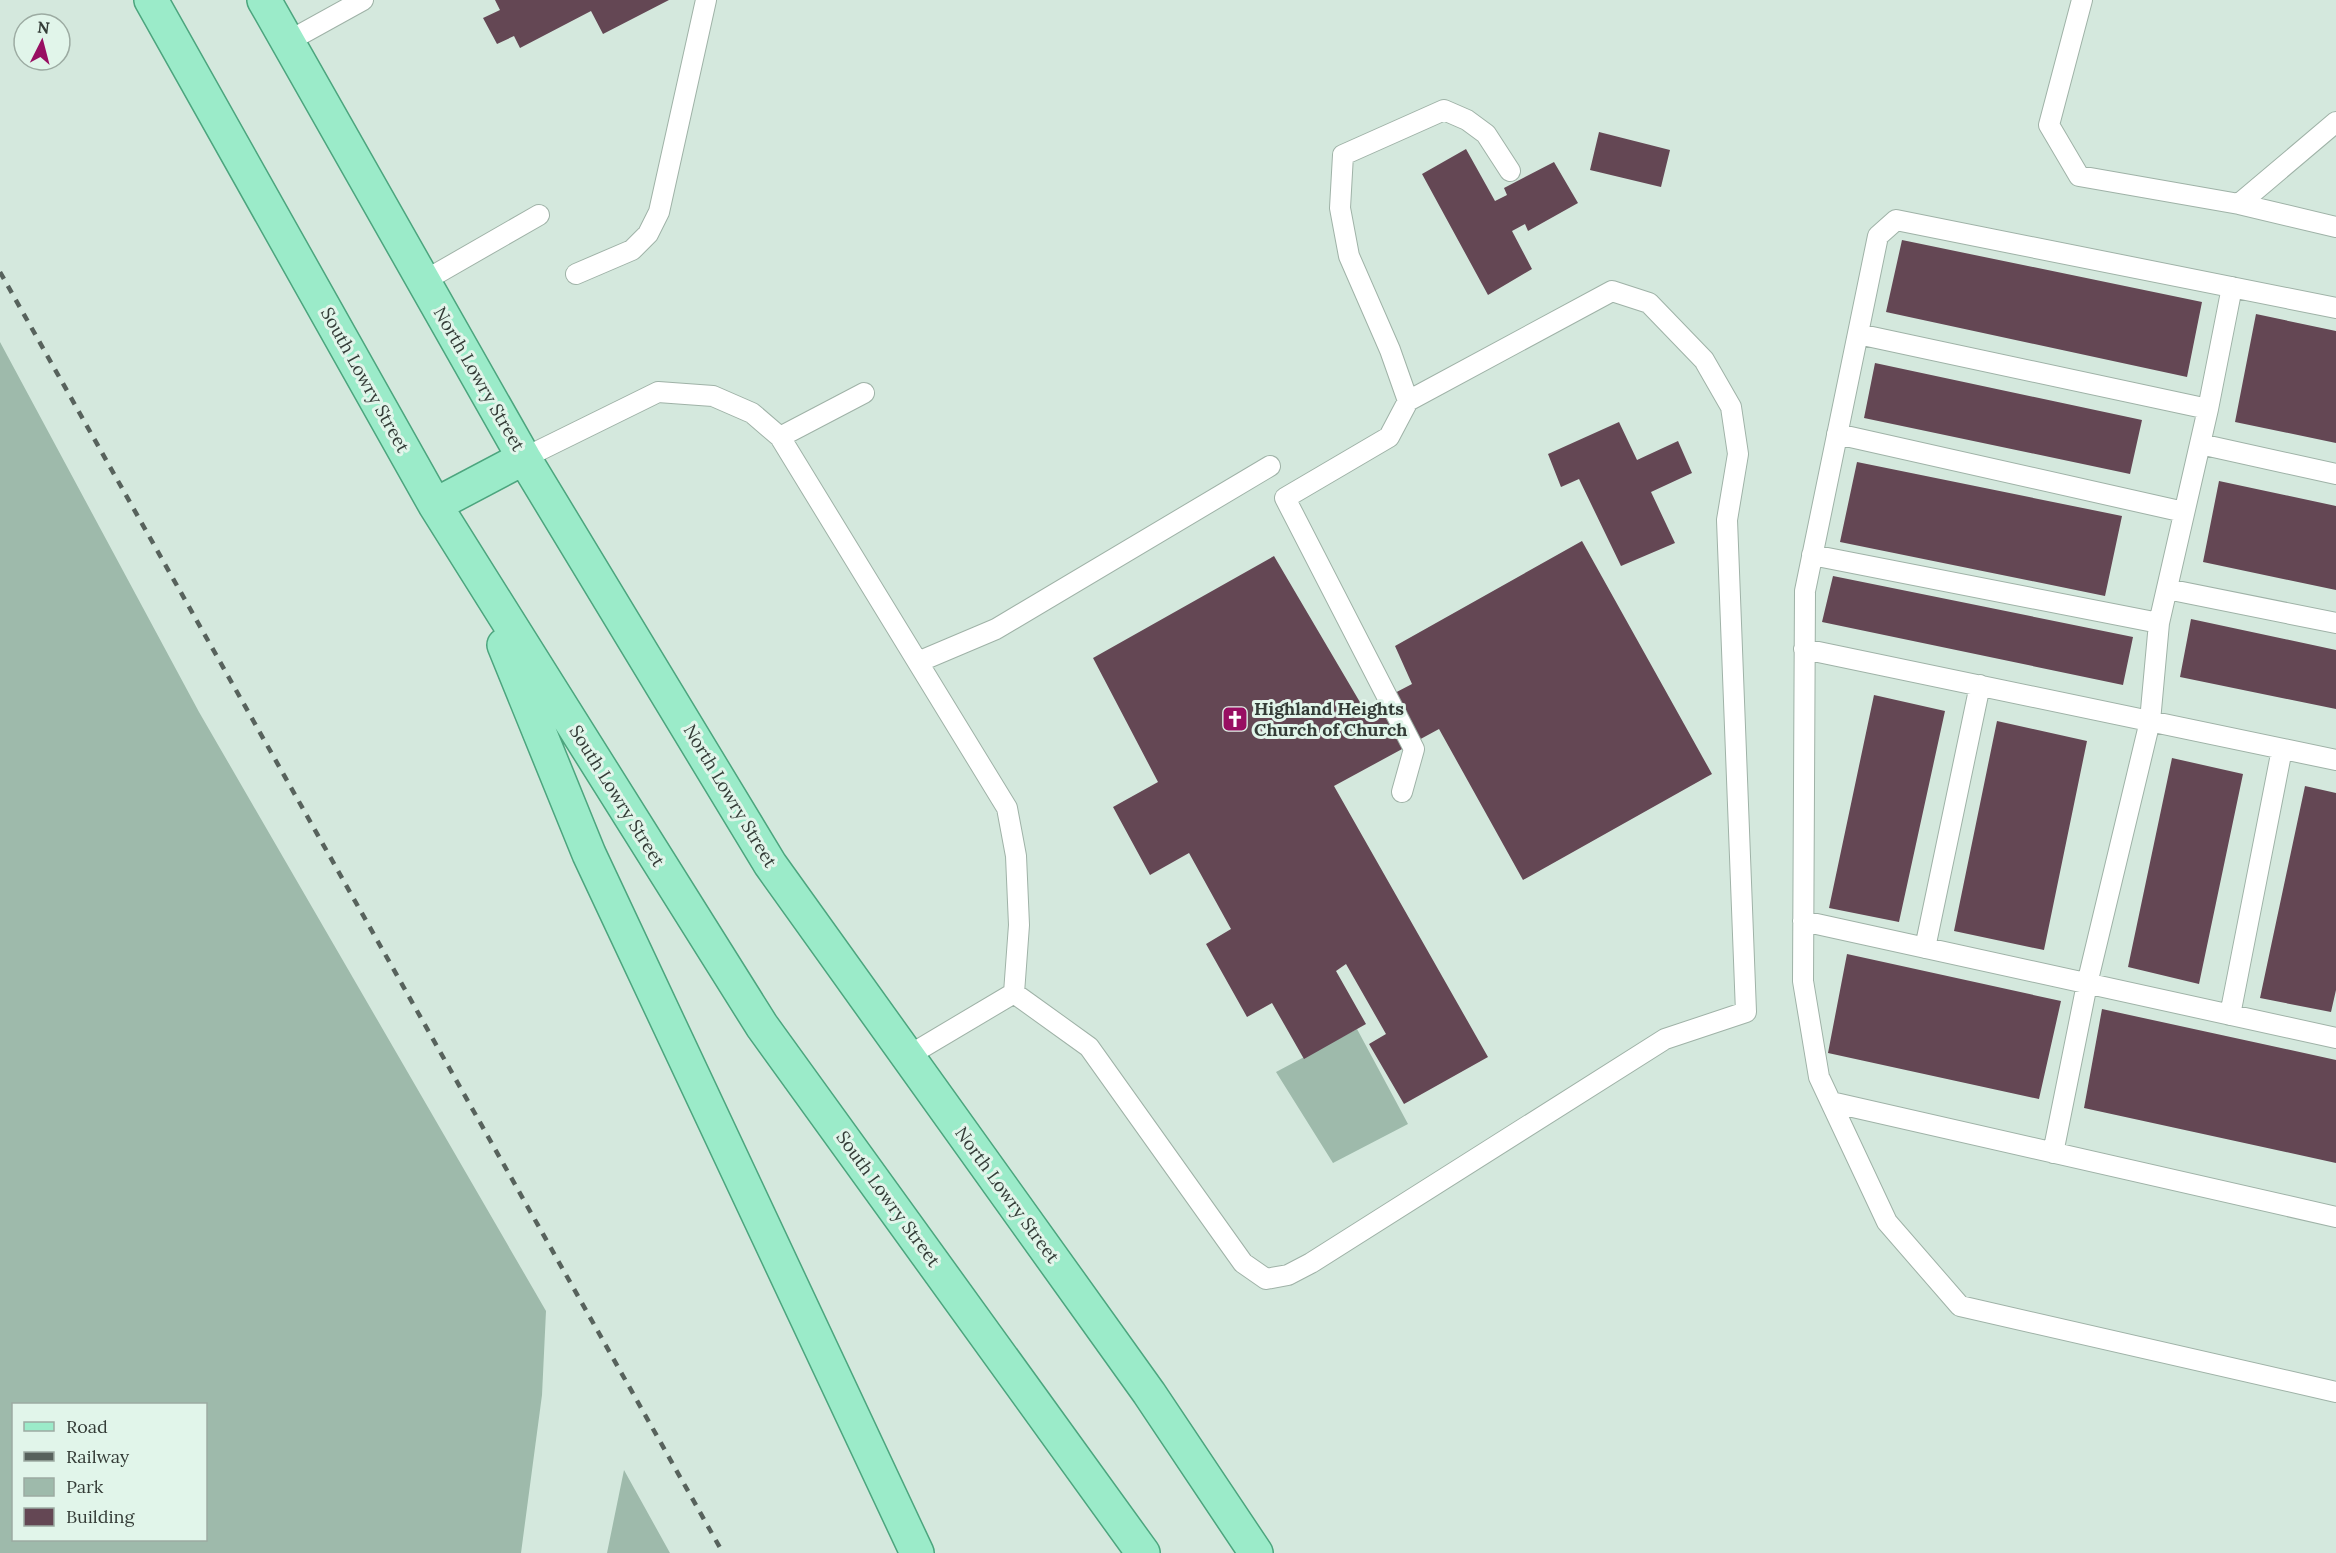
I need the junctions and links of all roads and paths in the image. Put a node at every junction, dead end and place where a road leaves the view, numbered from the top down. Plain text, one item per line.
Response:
1 (151, 0) edge
2 (264, 0) edge
3 (363, 0) edge
4 (706, 0) edge
5 (2082, 0) edge
6 (287, 42) junction
7 (2336, 122) edge
8 (1510, 171) dead end
9 (2239, 204) junction
10 (539, 215) dead end
11 (2336, 227) edge
12 (576, 274) dead end
13 (424, 281) junction
14 (2232, 287) junction
15 (2336, 308) edge
16 (1858, 334) junction
17 (864, 393) dead end
18 (1408, 401) junction
19 (2208, 409) junction
20 (1837, 434) junction
21 (780, 437) junction
22 (2200, 444) junction
23 (524, 458) junction
24 (1270, 466) dead end
25 (2336, 474) edge
26 (435, 505) junction
27 (2184, 512) junction
28 (1812, 555) junction
29 (470, 563) junction
30 (2167, 589) junction
31 (2159, 622) junction
32 (2336, 623) edge
33 (1804, 649) junction
34 (918, 662) junction
35 (1980, 686) junction
36 (2150, 721) junction
37 (2282, 749) junction
38 (2336, 760) edge
39 (1402, 792) dead end
40 (1803, 921) junction
41 (1925, 948) junction
42 (2087, 984) junction
43 (1014, 993) junction
44 (2230, 1015) junction
45 (2336, 1038) edge
46 (908, 1056) junction
47 (1831, 1102) junction
48 (2053, 1153) junction
49 (2336, 1217) edge
50 (2336, 1392) edge
51 (917, 1553) edge
52 (1143, 1553) edge
53 (1256, 1553) edge

1 - 26 main road, South Lowry Street
2 - 6 main road, North Lowry Street
3 - 6 lane
4 - 12 lane
5 - 9 lane
6 - 13 main road, North Lowry Street
7 - 9 lane
8 - 18 lane
9 - 11 lane
10 - 13 lane
13 - 23 main road, North Lowry Street
14 - 15 lane
14 - 16 lane
14 - 19 lane
16 - 19 lane
16 - 20 lane
17 - 21 lane
18 - 39 lane
18 - 43 lane
19 - 22 lane
20 - 27 lane
20 - 28 lane
21 - 23 lane
21 - 34 lane
22 - 25 lane
22 - 27 lane
23 - 26 main road
23 - 46 main road, North Lowry Street
24 - 34 lane
26 - 29 main road, South Lowry Street
27 - 30 lane
28 - 31 lane
28 - 33 lane
29 - 51 main road
29 - 52 main road, South Lowry Street
30 - 31 lane
30 - 32 lane
31 - 36 lane
33 - 35 lane
33 - 40 lane
34 - 43 lane
35 - 36 lane
35 - 41 lane
36 - 37 lane
36 - 42 lane
37 - 38 lane
37 - 44 lane
40 - 41 lane
40 - 47 lane
41 - 42 lane
42 - 44 lane
42 - 48 lane
43 - 46 lane
44 - 45 lane
46 - 53 main road, North Lowry Street
47 - 48 lane
47 - 50 lane
48 - 49 lane

